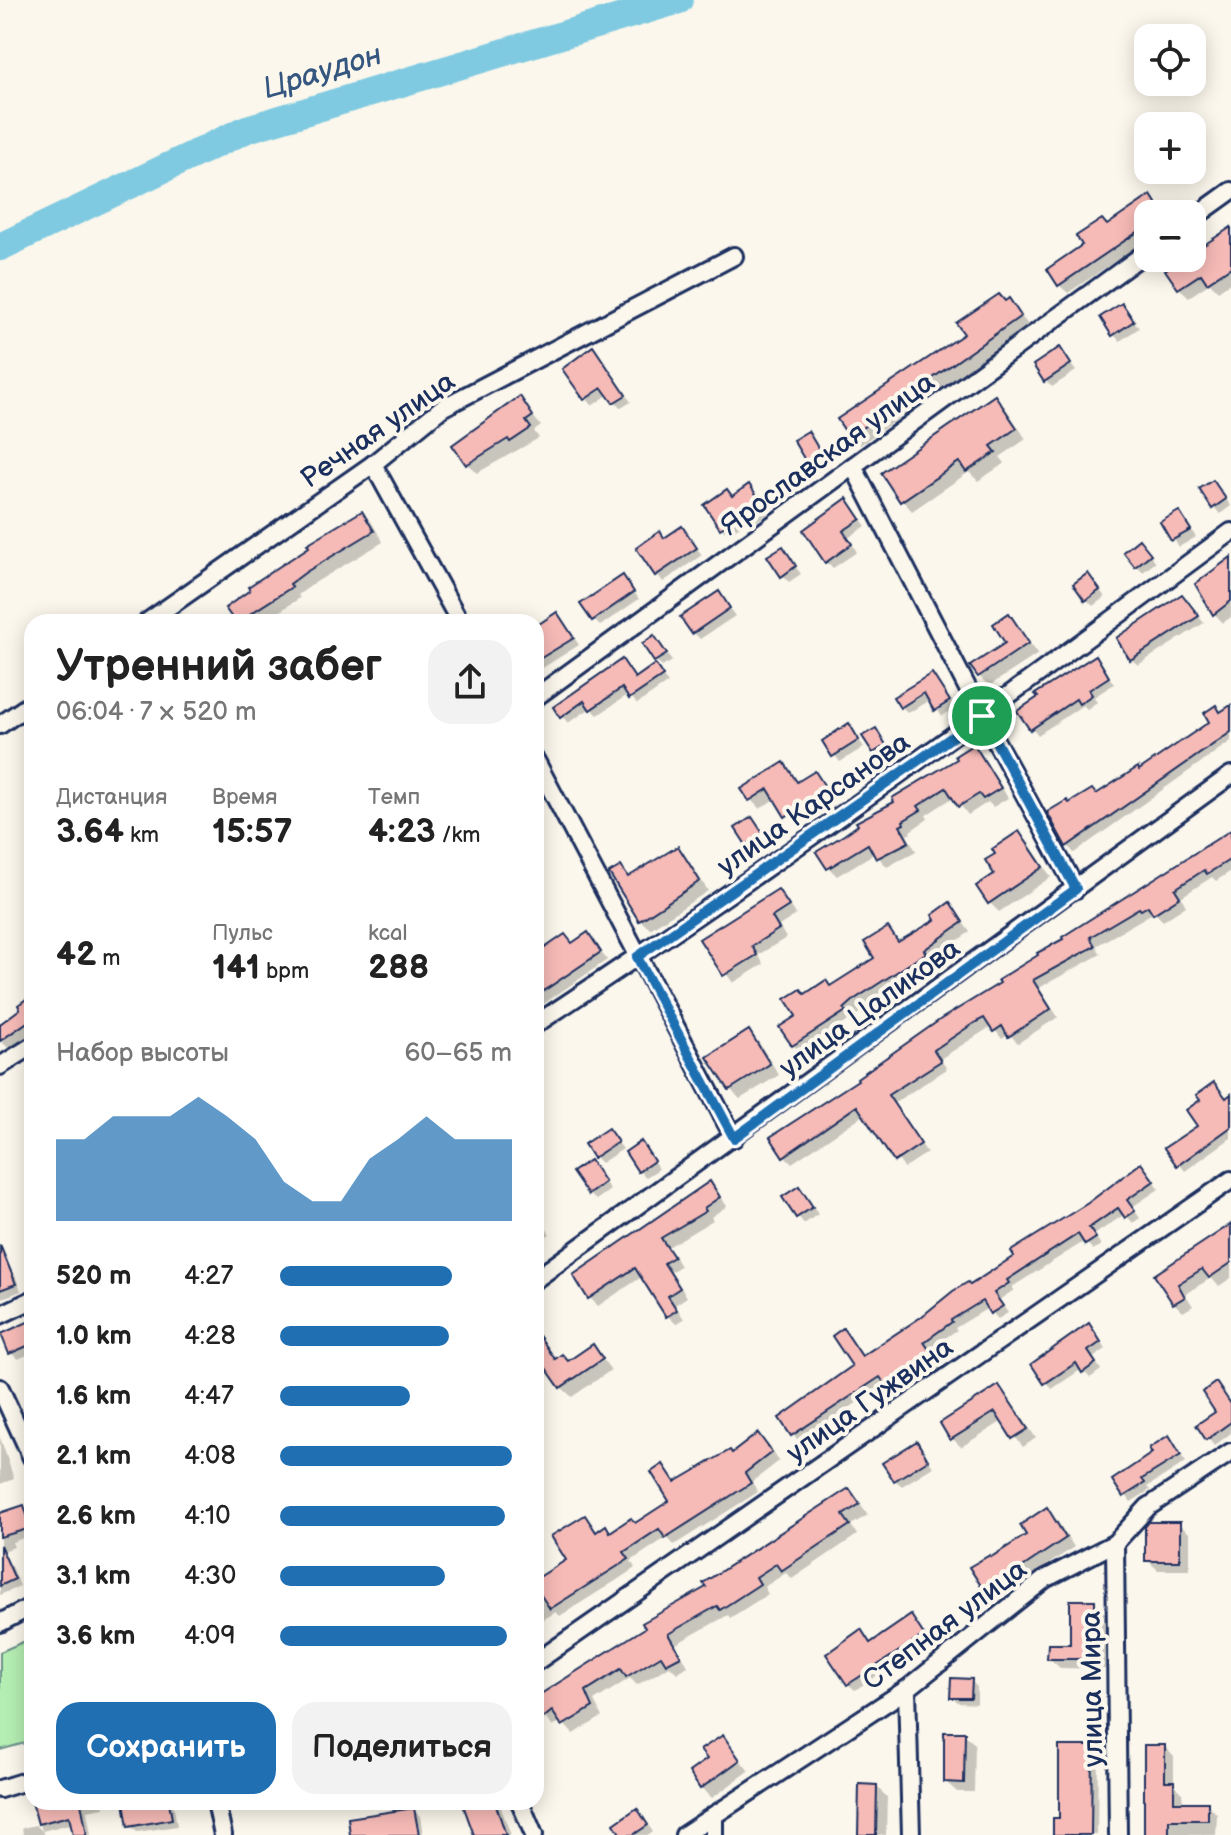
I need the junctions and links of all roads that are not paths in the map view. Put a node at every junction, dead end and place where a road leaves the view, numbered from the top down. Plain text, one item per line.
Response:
1 (1231, 191) edge
2 (1206, 209) edge
3 (734, 256) dead end
4 (1134, 261) edge
5 (373, 464) junction
6 (853, 466) junction
7 (1231, 532) edge
8 (158, 614) edge
9 (456, 614) edge
10 (544, 691) edge
11 (24, 708) edge
12 (982, 716) junction
13 (0, 725) edge
14 (1231, 775) edge
15 (544, 777) edge
16 (1076, 889) junction
17 (637, 957) junction
18 (544, 1019) edge
19 (24, 1051) edge
20 (0, 1066) edge
21 (734, 1138) junction
22 (1231, 1180) edge
23 (544, 1273) edge
24 (24, 1304) edge
25 (0, 1315) edge
26 (0, 1388) edge
27 (24, 1440) edge
28 (1231, 1452) edge
29 (1115, 1543) junction
30 (24, 1610) edge
31 (0, 1623) edge
32 (544, 1656) edge
33 (907, 1689) junction
34 (24, 1782) edge
35 (0, 1789) edge
36 (220, 1810) edge
37 (523, 1810) edge
38 (714, 1815) junction
39 (223, 1835) edge
40 (534, 1835) edge
41 (684, 1835) edge
42 (714, 1835) edge
43 (911, 1835) edge
44 (1118, 1835) edge

1 - 2 street
3 - 5 street, Речная улица
4 - 6 street, Ярославская улица
5 - 8 street, Речная улица
5 - 9 street
6 - 10 street, Ярославская улица
6 - 12 street
7 - 12 street, улица Карсанова
11 - 13 street
12 - 16 street
12 - 17 street, улица Карсанова
14 - 16 street, улица Цаликова
15 - 17 street
16 - 21 street, улица Цаликова
17 - 18 street, улица Карсанова
17 - 21 street
19 - 20 street
21 - 23 street, улица Цаликова
22 - 32 street, улица Гужвина
24 - 25 street
26 - 27 street
28 - 29 street, Степная улица
29 - 33 street, Степная улица
29 - 44 street, улица Мира
30 - 31 street
33 - 38 street, Степная улица
33 - 43 street
34 - 35 street
36 - 39 street
37 - 40 street
38 - 41 street, Степная улица
38 - 42 street

